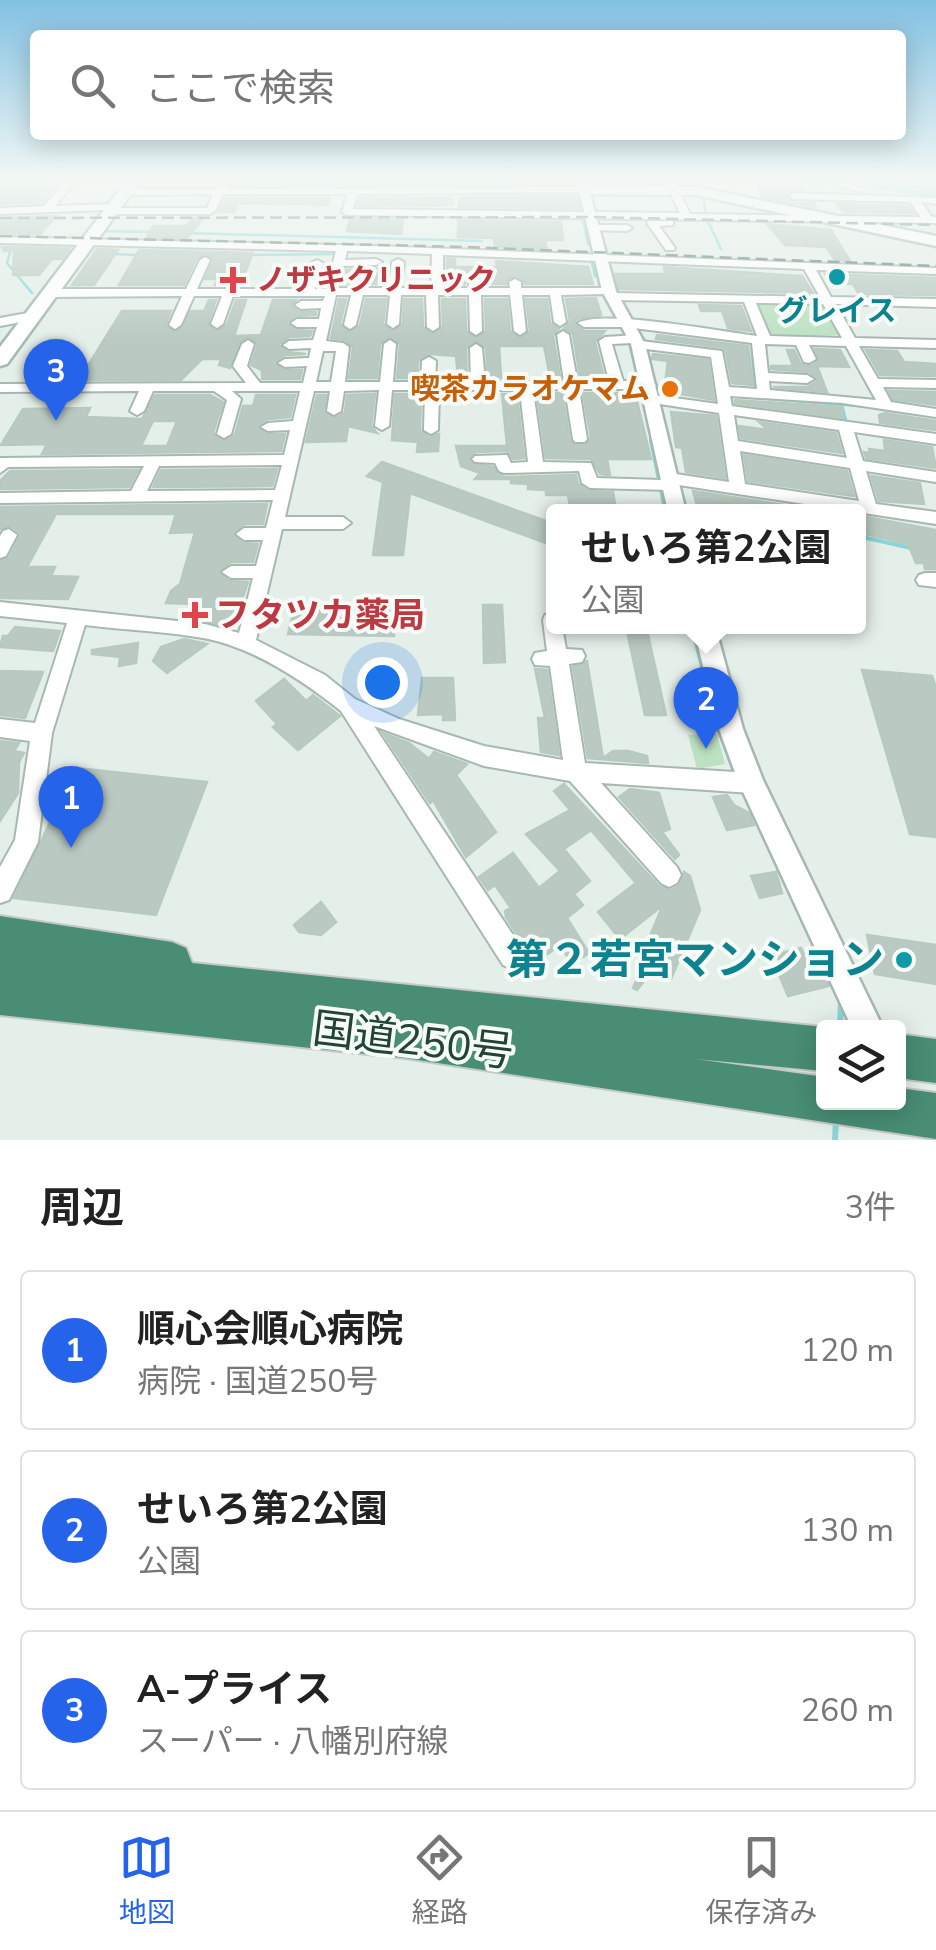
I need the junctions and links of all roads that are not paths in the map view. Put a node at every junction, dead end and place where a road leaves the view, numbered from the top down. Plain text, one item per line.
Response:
1 (94, 233) edge
2 (594, 233) edge
3 (659, 233) edge
4 (898, 233) edge
5 (91, 237) junction
6 (0, 240) edge
7 (936, 242) edge
8 (342, 248) junction
9 (670, 248) junction
10 (438, 251) junction
11 (598, 252) junction
12 (936, 260) edge
13 (316, 263) dead end
14 (339, 263) junction
15 (200, 264) dead end
16 (808, 265) junction
17 (863, 268) junction
18 (936, 271) edge
19 (515, 273) junction
20 (650, 280) dead end
21 (670, 280) dead end
22 (709, 281) dead end
23 (746, 283) dead end
24 (476, 285) junction
25 (362, 286) junction
26 (556, 287) junction
27 (309, 291) junction
28 (395, 291) junction
29 (434, 291) junction
30 (50, 292) junction
31 (191, 292) junction
32 (230, 292) junction
33 (332, 292) junction
34 (610, 293) junction
35 (654, 297) junction
36 (676, 298) junction
37 (716, 298) junction
38 (751, 299) junction
39 (829, 301) junction
40 (883, 302) junction
41 (936, 304) edge
42 (300, 305) dead end
43 (34, 316) junction
44 (436, 318) dead end
45 (355, 320) dead end
46 (215, 321) dead end
47 (0, 322) edge
48 (473, 322) dead end
49 (297, 323) dead end
50 (325, 323) junction
51 (626, 323) junction
52 (393, 324) dead end
53 (584, 324) dead end
54 (175, 326) dead end
55 (520, 331) dead end
56 (762, 340) junction
57 (801, 341) junction
58 (637, 342) junction
59 (852, 342) junction
60 (247, 344) dead end
61 (936, 344) edge
62 (289, 345) dead end
63 (393, 348) dead end
64 (319, 351) junction
65 (473, 352) dead end
66 (809, 359) dead end
67 (0, 360) edge
68 (429, 361) dead end
69 (286, 362) dead end
70 (762, 377) junction
71 (806, 378) dead end
72 (874, 382) junction
73 (936, 384) edge
74 (310, 385) junction
75 (430, 385) junction
76 (478, 385) junction
77 (526, 385) junction
78 (572, 385) junction
79 (617, 385) junction
80 (216, 386) junction
81 (255, 386) junction
82 (338, 386) junction
83 (386, 386) junction
84 (148, 387) junction
85 (0, 388) edge
86 (651, 392) junction
87 (724, 392) junction
88 (764, 395) junction
89 (886, 406) junction
90 (727, 409) junction
91 (137, 411) dead end
92 (334, 411) dead end
93 (936, 414) edge
94 (300, 425) junction
95 (223, 426) dead end
96 (268, 426) dead end
97 (382, 426) dead end
98 (845, 426) junction
99 (583, 428) dead end
100 (431, 430) dead end
101 (936, 439) edge
102 (732, 446) junction
103 (480, 459) dead end
104 (290, 460) junction
105 (154, 461) junction
106 (856, 464) junction
107 (0, 468) edge
108 (536, 468) junction
109 (936, 477) edge
110 (670, 482) junction
111 (738, 486) junction
112 (282, 495) junction
113 (137, 496) junction
114 (0, 498) edge
115 (789, 503) edge
116 (675, 504) edge
117 (868, 507) joint
118 (936, 518) edge
119 (343, 523) dead end
120 (275, 528) junction
121 (9, 534) dead end
122 (244, 534) dead end
123 (0, 552) edge
124 (231, 572) dead end
125 (264, 572) junction
126 (0, 609) edge
127 (78, 617) junction
128 (554, 634) edge
129 (706, 634) edge
130 (246, 643) junction
131 (348, 705) junction
132 (0, 728) edge
133 (42, 733) junction
134 (576, 772) junction
135 (752, 782) junction
136 (669, 876) dead end
137 (0, 891) edge
138 (0, 936) edge
139 (512, 956) dead end
140 (0, 964) edge
141 (0, 994) edge
142 (864, 1020) edge
143 (623, 1032) junction
144 (816, 1049) edge
145 (906, 1057) edge
146 (936, 1060) edge
147 (816, 1099) edge
148 (876, 1110) edge
149 (910, 1117) edge

1 - 5 main road
2 - 11 street
3 - 9 street
4 - 7 main road
5 - 6 street
5 - 8 street
5 - 11 street
5 - 30 main road
8 - 10 street
8 - 14 street
9 - 11 street
9 - 12 street
10 - 19 street
10 - 29 street
11 - 16 street
11 - 19 street
11 - 34 street
13 - 27 street
14 - 28 street
14 - 33 street
15 - 31 street
16 - 17 street
16 - 39 street
17 - 18 street
17 - 40 street
19 - 24 street
19 - 26 street
19 - 55 street
20 - 35 street
21 - 36 street
22 - 37 street
23 - 38 street
24 - 29 street
24 - 48 street
25 - 28 street
25 - 33 street
25 - 45 street
26 - 34 street
26 - 78 street
27 - 32 street
27 - 33 street
28 - 29 street
28 - 52 street
29 - 44 street
30 - 31 street
30 - 43 main road
31 - 32 street
31 - 54 street
32 - 46 street
33 - 42 street
33 - 50 street
34 - 35 street
34 - 51 street
35 - 36 street
36 - 37 street
37 - 38 street
38 - 39 street
38 - 56 street
39 - 40 street
39 - 59 street
40 - 41 street
43 - 47 street
43 - 67 main road
49 - 50 street
50 - 64 street
51 - 53 street
51 - 56 street
51 - 58 street
56 - 57 street
56 - 70 street
57 - 59 street
57 - 66 street
58 - 79 street
58 - 86 street
58 - 87 street
59 - 61 street
59 - 72 street
60 - 81 street
62 - 64 street
63 - 83 street
64 - 69 street
64 - 74 street
64 - 82 street
65 - 76 street
68 - 75 street
70 - 71 street
70 - 88 street
72 - 73 street
72 - 89 street
74 - 81 street
74 - 82 street
74 - 94 street
75 - 76 street
75 - 83 street
75 - 100 street
76 - 77 street
77 - 78 street
77 - 108 street
78 - 79 street
78 - 99 street
79 - 86 street
80 - 81 street
80 - 84 street
80 - 95 street
82 - 83 street
82 - 92 street
83 - 97 street
84 - 85 street
84 - 91 street
86 - 90 street
86 - 110 street
87 - 88 street
87 - 90 street
88 - 89 street
89 - 93 street
90 - 98 street
90 - 102 street
94 - 96 street
94 - 104 street
98 - 101 street
98 - 106 street
102 - 106 street
102 - 111 street
103 - 108 street
104 - 105 street
104 - 112 street
105 - 107 street
105 - 113 street
106 - 109 street
106 - 117 street
108 - 110 street
110 - 111 street
110 - 116 street
111 - 115 street
112 - 113 street
112 - 120 street
113 - 114 street
117 - 118 street
119 - 120 street
120 - 122 street
120 - 125 street
121 - 123 street
124 - 125 street
125 - 130 street
126 - 127 street
127 - 130 street
127 - 133 street
128 - 134 street
129 - 135 street
130 - 131 street
131 - 134 street
131 - 139 street
132 - 133 street
133 - 137 street
134 - 135 street
134 - 136 street
135 - 142 street
138 - 143 highway
140 - 143 highway, 国道250号
141 - 147 highway, 国道250号
143 - 144 highway, 国道250号
145 - 146 highway
148 - 149 highway

